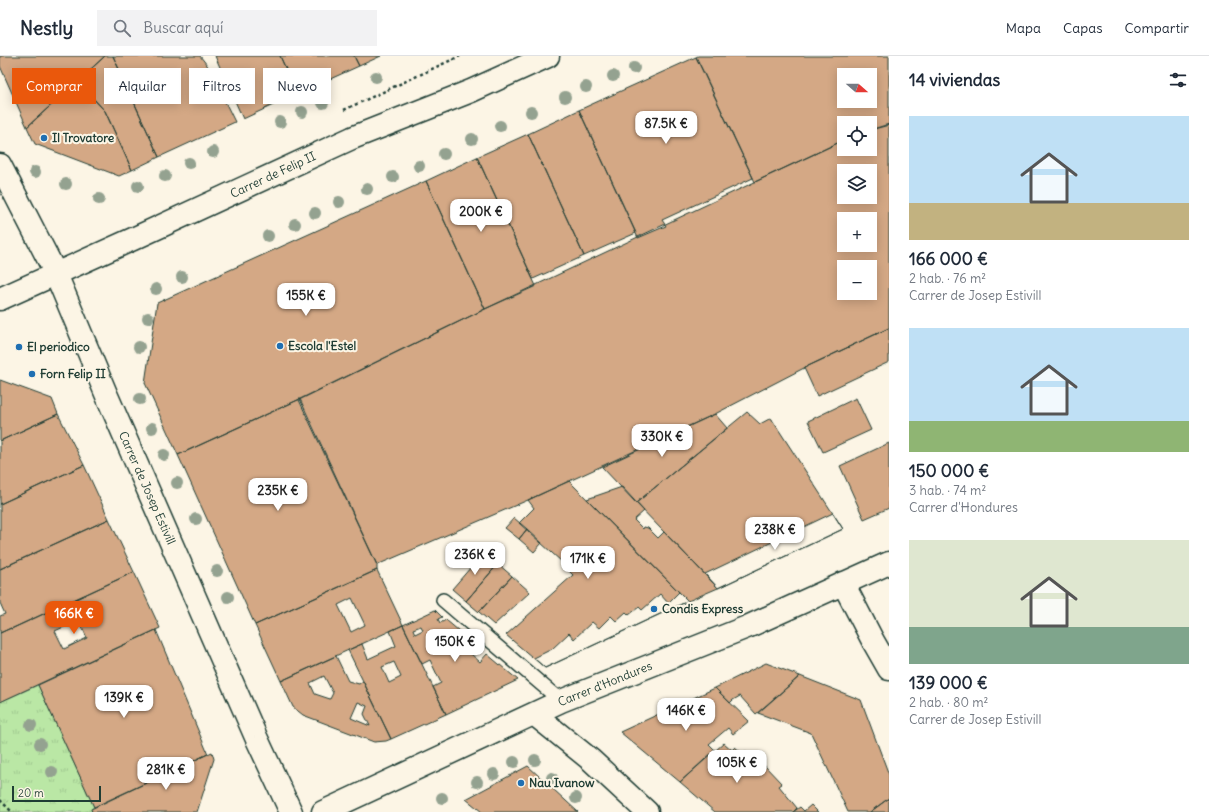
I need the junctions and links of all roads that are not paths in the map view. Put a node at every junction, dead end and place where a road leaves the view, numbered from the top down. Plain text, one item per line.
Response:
1 (548, 56) edge
2 (0, 165) edge
3 (56, 274) junction
4 (3, 293) edge
5 (889, 562) edge
6 (843, 583) junction
7 (443, 600) dead end
8 (889, 669) edge
9 (561, 701) junction
10 (534, 714) junction
11 (291, 812) edge
12 (323, 812) edge
13 (647, 812) edge

1 - 3 street, Carrer de Felip II
2 - 3 street, Carrer de Josep Estivill
3 - 4 street, Carrer de Felip II
3 - 11 street, Carrer de Josep Estivill
5 - 6 street, Carrer d'Hondures
6 - 8 street
6 - 9 street, Carrer d'Hondures
7 - 9 lane
9 - 10 street, Carrer d'Hondures
10 - 12 street, Carrer d'Hondures
10 - 13 street

